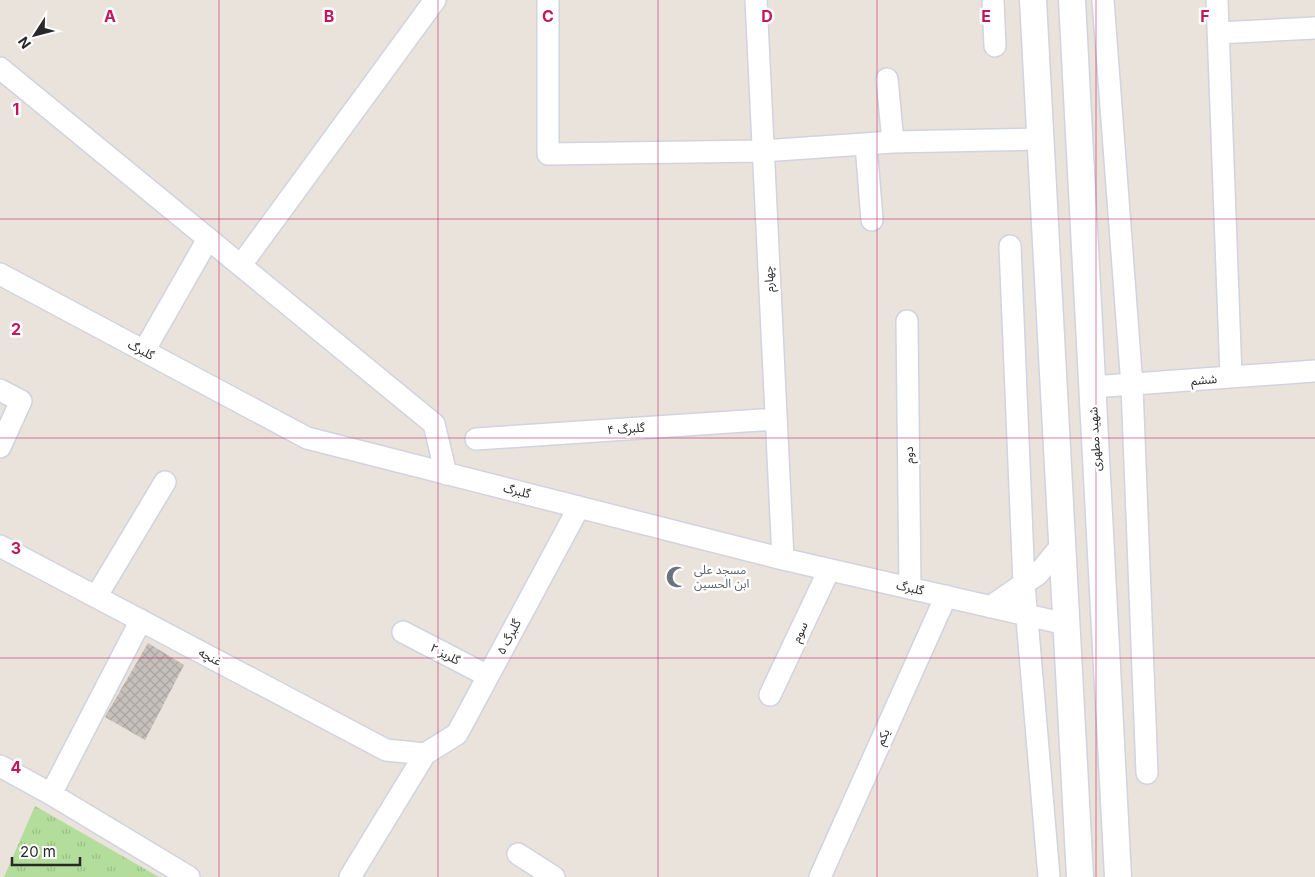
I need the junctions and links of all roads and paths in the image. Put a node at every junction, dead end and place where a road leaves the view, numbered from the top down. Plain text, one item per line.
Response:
1 (435, 0) edge
2 (548, 0) edge
3 (756, 0) edge
4 (993, 0) edge
5 (1033, 0) edge
6 (1072, 0) edge
7 (1103, 0) edge
8 (1217, 0) edge
9 (1315, 28) edge
10 (1218, 33) junction
11 (995, 46) dead end
12 (0, 68) edge
13 (887, 78) dead end
14 (1041, 139) junction
15 (893, 142) junction
16 (866, 144) junction
17 (762, 151) junction
18 (872, 220) dead end
19 (208, 239) junction
20 (1010, 246) dead end
21 (241, 265) junction
22 (0, 274) edge
23 (907, 321) dead end
24 (144, 352) junction
25 (1315, 371) edge
26 (1231, 377) junction
27 (1132, 386) junction
28 (1092, 387) junction
29 (0, 390) edge
30 (776, 419) junction
31 (476, 439) dead end
32 (0, 447) edge
33 (446, 474) junction
34 (165, 482) dead end
35 (579, 507) junction
36 (1062, 545) junction
37 (0, 546) edge
38 (783, 559) junction
39 (829, 570) junction
40 (1024, 584) junction
41 (910, 588) junction
42 (96, 596) junction
43 (946, 596) junction
44 (990, 607) junction
45 (1027, 616) junction
46 (141, 620) junction
47 (1066, 624) junction
48 (403, 632) dead end
49 (488, 676) junction
50 (770, 695) dead end
51 (425, 754) junction
52 (0, 766) edge
53 (1147, 773) dead end
54 (51, 794) junction
55 (518, 854) dead end
56 (189, 877) edge
57 (350, 877) edge
58 (554, 877) edge
59 (820, 877) edge
60 (1049, 877) edge
61 (1080, 877) edge
62 (1118, 877) edge

1 - 21 street
2 - 17 street
3 - 17 street, چهارم
4 - 11 street
5 - 14 street
6 - 28 street, شهید مطهری
7 - 27 street
8 - 10 street
9 - 10 street
10 - 26 street
12 - 19 street
13 - 15 street
14 - 15 street
14 - 36 street
15 - 16 street
16 - 17 street
16 - 18 street
17 - 30 street, چهارم
19 - 21 street
19 - 24 street
20 - 40 street
21 - 33 street
22 - 24 street, گلبرگ
23 - 41 street, دوم
24 - 33 street, گلبرگ
25 - 26 street, ششم
26 - 27 street, ششم
27 - 28 street, ششم
27 - 53 street
28 - 62 street, شهید مطهری
29 - 32 street
30 - 31 street, گلبرگ ۴
30 - 38 street, چهارم
33 - 35 street, گلبرگ
34 - 42 street
35 - 38 street, گلبرگ
35 - 49 street, گلبرگ ۵
36 - 40 street
36 - 47 street
37 - 42 street, غنچه
38 - 39 street, گلبرگ
39 - 41 street, گلبرگ
39 - 50 street, سوم
40 - 44 street
40 - 45 street
41 - 43 street, گلبرگ
42 - 46 street, غنچه
43 - 44 street, گلبرگ
43 - 59 street, یکم
44 - 45 street, گلبرگ
45 - 47 street, گلبرگ
45 - 60 street
46 - 51 street, غنچه
46 - 54 street
47 - 61 street
48 - 49 street, گلریز ۲
49 - 51 street, گلبرگ ۵
51 - 57 street
52 - 54 street
54 - 56 street
55 - 58 street

